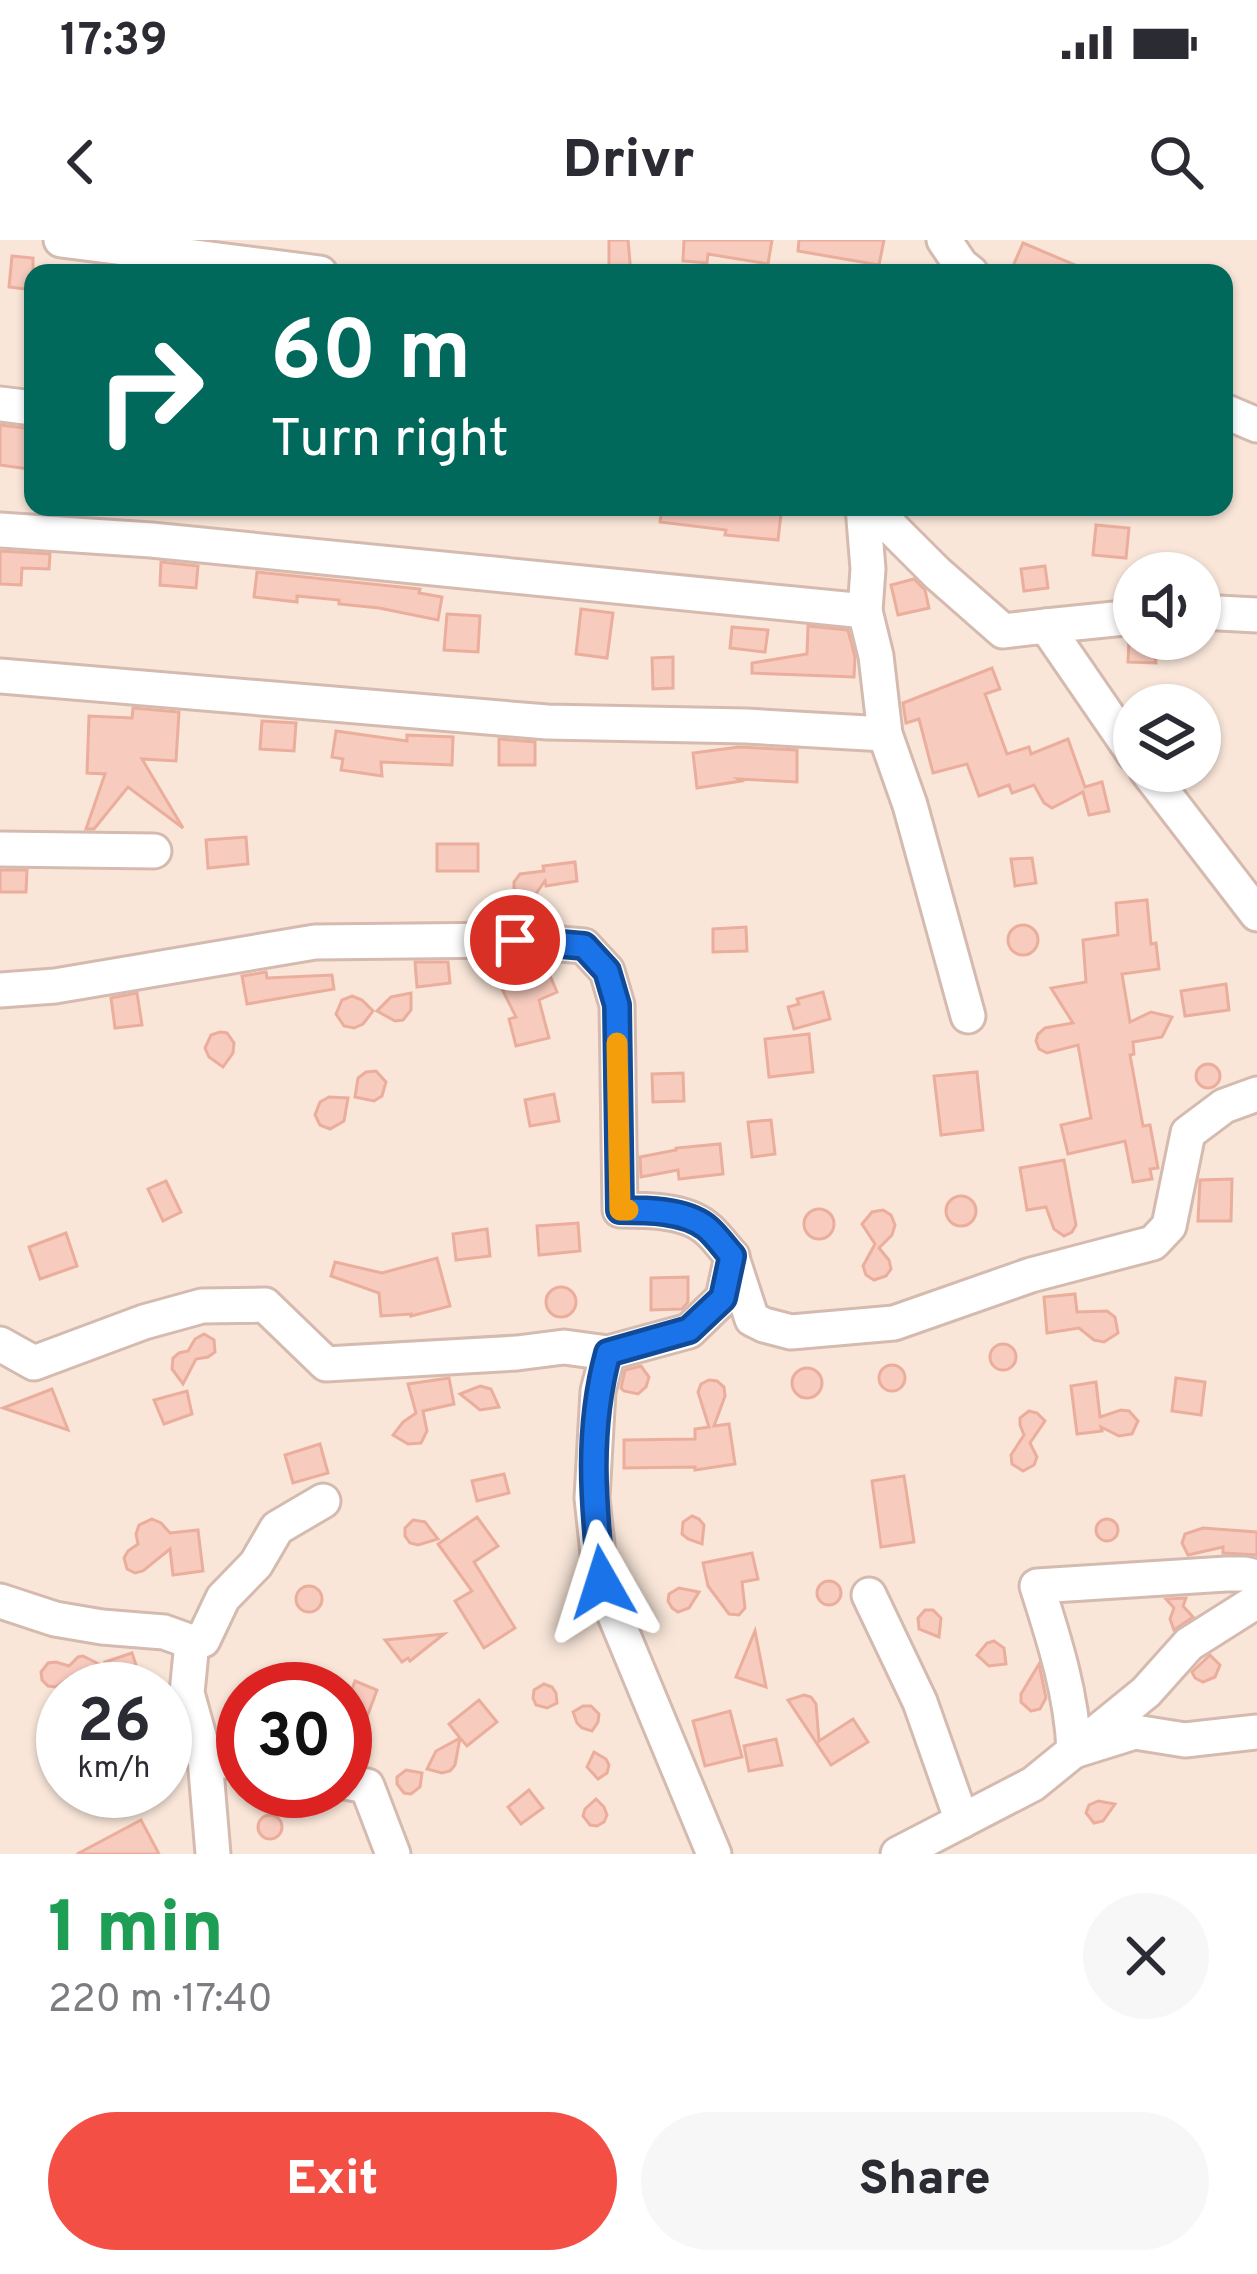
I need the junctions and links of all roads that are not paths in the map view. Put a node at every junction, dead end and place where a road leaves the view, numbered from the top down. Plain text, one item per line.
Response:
1 (61, 240) edge
2 (249, 264) edge
3 (867, 516) edge
4 (877, 516) edge
5 (0, 530) edge
6 (865, 610) junction
7 (1221, 613) edge
8 (1257, 615) edge
9 (1113, 619) edge
10 (1046, 626) junction
11 (0, 676) edge
12 (1113, 723) edge
13 (885, 734) junction
14 (1163, 792) edge
15 (0, 849) edge
16 (154, 851) dead end
17 (1257, 912) edge
18 (0, 990) edge
19 (968, 1016) dead end
20 (1257, 1094) edge
21 (732, 1256) junction
22 (0, 1344) edge
23 (608, 1353) junction
24 (323, 1501) dead end
25 (1257, 1577) edge
26 (869, 1595) dead end
27 (0, 1601) edge
28 (1257, 1601) edge
29 (192, 1642) junction
30 (1257, 1732) edge
31 (1074, 1751) junction
32 (205, 1757) junction
33 (216, 1759) edge
34 (372, 1799) edge
35 (962, 1821) junction
36 (213, 1854) edge
37 (393, 1854) edge
38 (714, 1854) edge
39 (898, 1854) edge

1 - 2 street
3 - 6 street
4 - 10 street
5 - 6 street
6 - 13 street
7 - 8 street
9 - 10 street
10 - 12 street
11 - 13 street
13 - 19 street
14 - 17 street
15 - 16 street
18 - 21 street
20 - 21 street
21 - 23 street
22 - 23 street
23 - 38 street
24 - 29 street
25 - 31 street
26 - 35 street
27 - 29 street
28 - 31 street
29 - 32 street
30 - 31 street
31 - 35 street
32 - 33 street
32 - 36 street
34 - 37 street
35 - 39 street

